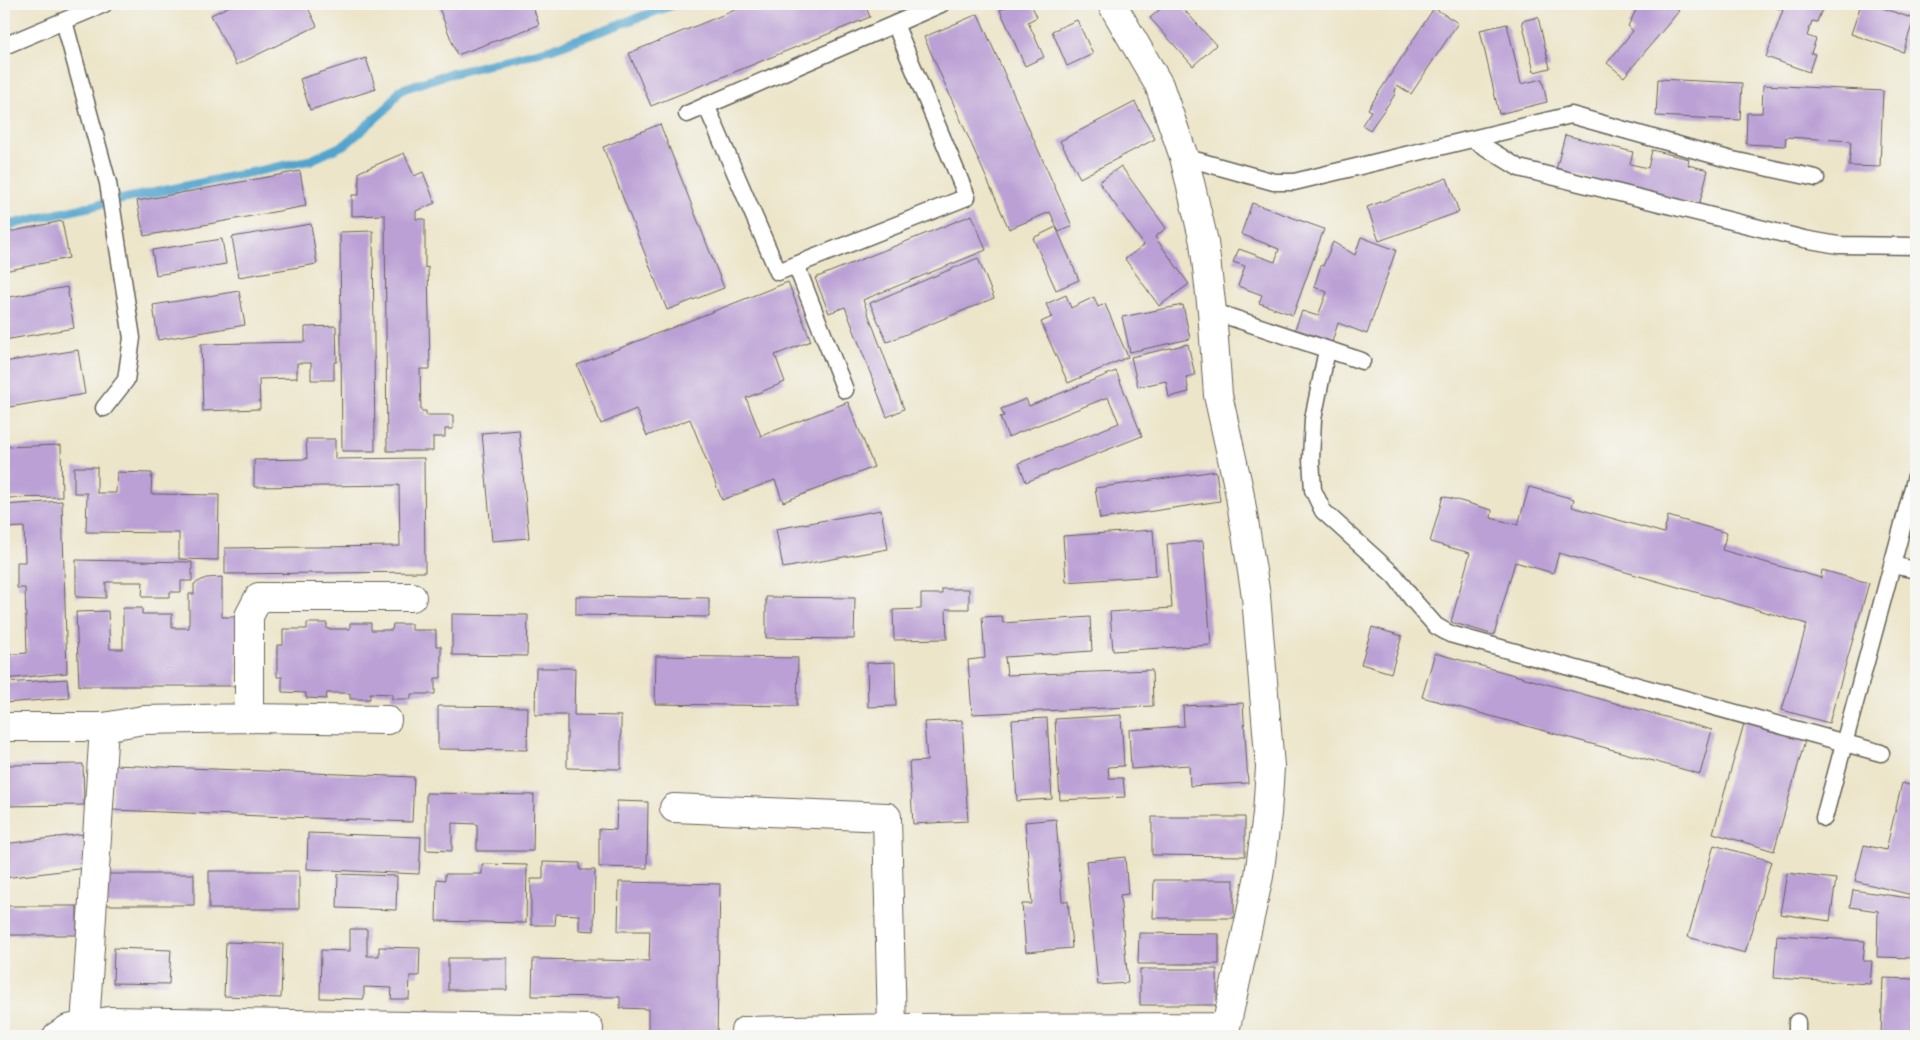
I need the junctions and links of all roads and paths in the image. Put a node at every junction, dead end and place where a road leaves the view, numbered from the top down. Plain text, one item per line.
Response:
1 (104, 4) edge
2 (941, 4) edge
3 (1112, 4) edge
4 (64, 21) junction
5 (895, 24) junction
6 (4, 46) edge
7 (706, 105) junction
8 (687, 114) dead end
9 (1472, 139) junction
10 (1184, 157) junction
11 (1816, 178) dead end
12 (1916, 246) edge
13 (796, 265) junction
14 (1212, 311) junction
15 (1327, 350) junction
16 (1362, 362) dead end
17 (845, 390) dead end
18 (104, 408) dead end
19 (1916, 476) edge
20 (1892, 565) junction
21 (1916, 570) edge
22 (412, 598) dead end
23 (248, 718) junction
24 (387, 720) dead end
25 (104, 727) junction
26 (4, 728) edge
27 (1844, 742) junction
28 (1881, 753) dead end
29 (674, 808) dead end
30 (1824, 818) dead end
31 (85, 1026) junction
32 (892, 1028) junction
33 (589, 1029) dead end
34 (745, 1031) dead end
35 (1225, 1032) edge
36 (57, 1036) edge

1 - 4 lane
2 - 5 lane
3 - 10 street
4 - 6 lane
4 - 18 lane
5 - 7 lane
5 - 13 lane
7 - 8 lane
7 - 13 lane
9 - 10 lane
9 - 11 lane
9 - 12 lane
10 - 14 street
13 - 17 lane
14 - 15 lane
14 - 35 street
15 - 16 lane
15 - 27 lane
19 - 20 lane
20 - 21 lane
20 - 27 lane
22 - 23 street
23 - 24 street
23 - 25 street
25 - 26 street
25 - 31 street
27 - 28 lane
27 - 30 lane
29 - 32 street
31 - 33 street
31 - 36 street
32 - 34 street
32 - 35 street

